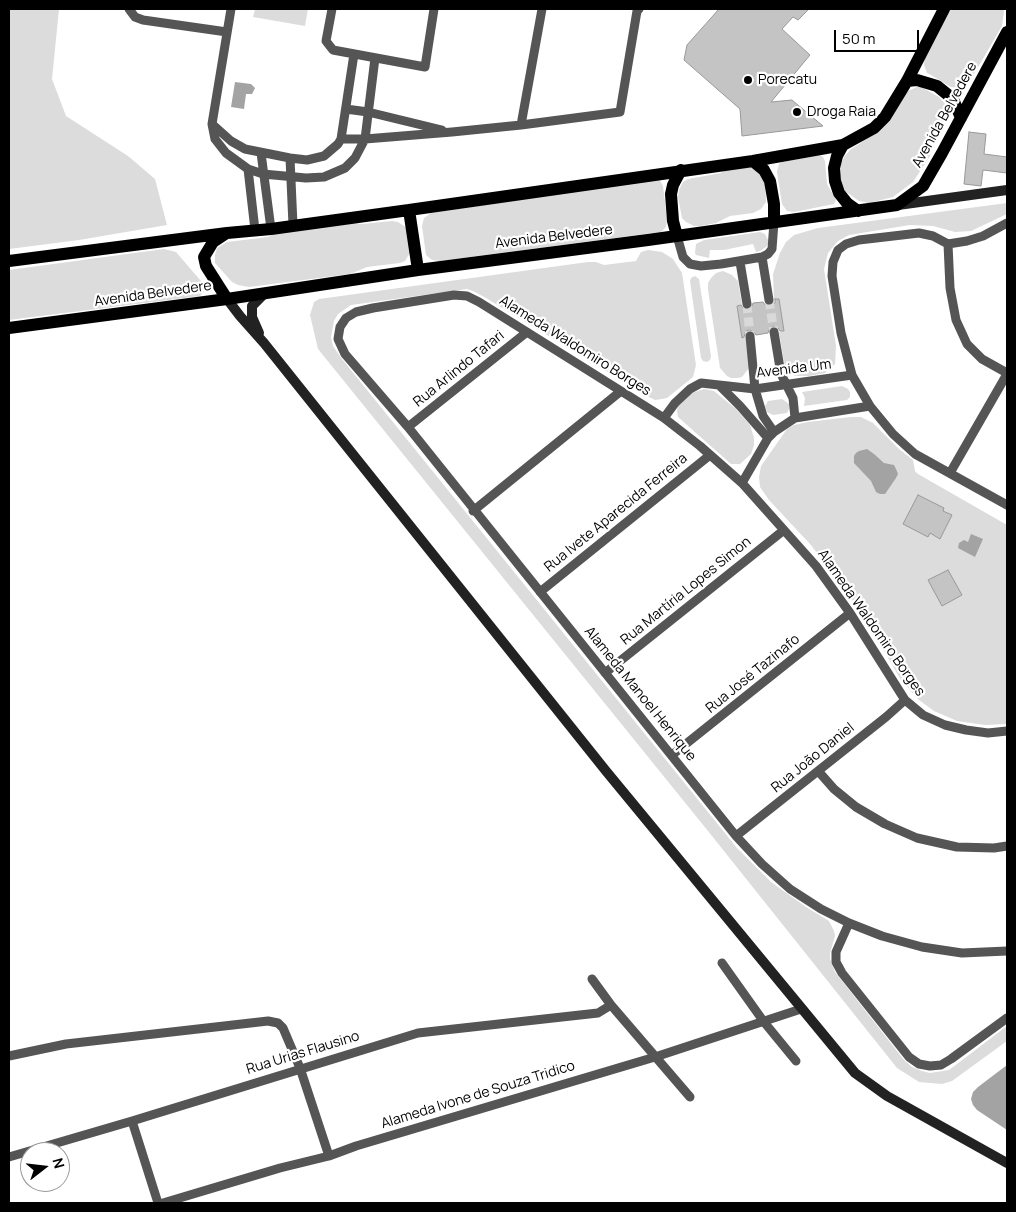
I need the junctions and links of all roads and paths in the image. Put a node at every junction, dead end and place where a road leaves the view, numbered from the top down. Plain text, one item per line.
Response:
1 (231, 9) edge
2 (332, 9) edge
3 (434, 9) edge
4 (542, 9) edge
5 (639, 9) edge
6 (944, 9) edge
7 (129, 10) edge
8 (227, 32) junction
9 (1007, 32) edge
10 (354, 54) junction
11 (375, 58) junction
12 (907, 81) junction
13 (346, 109) junction
14 (368, 112) junction
15 (961, 118) junction
16 (212, 124) junction
17 (521, 126) junction
18 (452, 132) junction
19 (342, 138) junction
20 (365, 139) junction
21 (843, 145) junction
22 (261, 153) junction
23 (290, 158) junction
24 (753, 161) junction
25 (248, 169) junction
26 (681, 170) junction
27 (263, 174) junction
28 (291, 178) junction
29 (1007, 190) edge
30 (897, 205) junction
31 (409, 210) junction
32 (858, 211) junction
33 (774, 222) junction
34 (1007, 223) edge
35 (293, 225) junction
36 (271, 229) junction
37 (255, 230) junction
38 (227, 232) junction
39 (677, 236) junction
40 (948, 244) junction
41 (762, 258) junction
42 (9, 261) edge
43 (740, 262) junction
44 (418, 270) junction
45 (265, 293) junction
46 (467, 296) joint
47 (228, 299) junction
48 (769, 300) tunnel mouth
49 (746, 304) tunnel mouth
50 (9, 328) edge
51 (527, 332) junction
52 (774, 332) tunnel mouth
53 (750, 336) tunnel mouth
54 (264, 343) junction
55 (1007, 374) edge
56 (852, 375) junction
57 (719, 384) junction
58 (786, 386) junction
59 (755, 389) junction
60 (621, 391) junction
61 (870, 406) junction
62 (664, 418) junction
63 (795, 418) junction
64 (408, 427) junction
65 (771, 435) junction
66 (710, 455) junction
67 (950, 473) junction
68 (742, 483) junction
69 (1007, 505) edge
70 (474, 510) junction
71 (784, 530) junction
72 (540, 592) junction
73 (850, 613) junction
74 (605, 673) junction
75 (905, 700) junction
76 (1007, 731) edge
77 (672, 756) junction
78 (819, 772) junction
79 (736, 836) junction
80 (1007, 846) edge
81 (849, 923) junction
82 (1007, 952) edge
83 (722, 963) dead end
84 (592, 980) dead end
85 (611, 1005) junction
86 (801, 1009) junction
87 (1007, 1018) edge
88 (764, 1022) junction
89 (9, 1056) edge
90 (655, 1057) junction
91 (796, 1061) dead end
92 (300, 1068) junction
93 (690, 1097) dead end
94 (132, 1121) junction
95 (328, 1156) junction
96 (9, 1157) edge
97 (1007, 1163) edge
98 (158, 1203) edge
99 (163, 1203) edge

1 - 8 street
2 - 10 street
3 - 11 street
4 - 17 street
5 - 17 street
6 - 12 main road
7 - 8 street
8 - 16 street
9 - 15 main road, Avenida Belvedere
10 - 11 street
10 - 13 street
11 - 14 street
12 - 15 main road
12 - 21 main road
13 - 14 street
13 - 19 street
14 - 18 street
14 - 20 street
15 - 30 main road, Avenida Belvedere
16 - 22 street
16 - 25 street
17 - 18 street
18 - 20 street
19 - 20 street
19 - 23 street
20 - 28 street
21 - 24 main road
21 - 32 main road
22 - 23 street
22 - 27 street
23 - 28 street
24 - 26 main road
24 - 33 main road
25 - 27 street
25 - 37 street
26 - 31 main road
26 - 39 main road
27 - 28 street
27 - 36 street
28 - 35 street
29 - 30 street
30 - 32 main road, Avenida Belvedere
31 - 35 main road
31 - 44 main road
32 - 33 main road, Avenida Belvedere
33 - 39 main road, Avenida Belvedere
33 - 41 street
34 - 40 street
35 - 36 main road
36 - 37 main road
37 - 38 main road
38 - 42 main road
38 - 47 main road
39 - 43 street
39 - 44 main road, Avenida Belvedere
40 - 55 street
40 - 56 street
41 - 43 street
41 - 48 street
43 - 49 street
44 - 45 main road, Avenida Belvedere
45 - 47 main road, Avenida Belvedere
45 - 54 street
46 - 51 street, Alameda Waldomiro Borges
46 - 64 street, Alameda Manoel Henrique
47 - 50 main road, Avenida Belvedere
47 - 54 street
51 - 60 street, Alameda Waldomiro Borges
51 - 64 street, Rua Arlindo Tafari
52 - 58 street
53 - 59 street
54 - 86 street
55 - 67 street
56 - 58 street, Avenida Um
56 - 61 street
57 - 59 street, Avenida Um
57 - 62 street, Avenida Um
57 - 65 street
58 - 59 street, Avenida Um
58 - 63 street
59 - 65 street
60 - 62 street, Alameda Waldomiro Borges
60 - 70 street
61 - 63 street
61 - 67 street
62 - 66 street, Alameda Waldomiro Borges
63 - 65 street
64 - 70 street, Alameda Manoel Henrique
65 - 68 street
66 - 68 street, Alameda Waldomiro Borges
66 - 72 street, Rua Ivete Aparecida Ferreira
67 - 69 street
68 - 71 street, Alameda Waldomiro Borges
70 - 72 street, Alameda Manoel Henrique
71 - 73 street, Alameda Waldomiro Borges
71 - 74 street, Rua Martíria Lopes Simon
72 - 74 street, Alameda Manoel Henrique
73 - 75 street, Alameda Waldomiro Borges
73 - 77 street, Rua José Tazinafo
74 - 77 street, Alameda Manoel Henrique
75 - 76 street, Alameda Waldomiro Borges
75 - 78 street, Rua João Daniel
77 - 79 street, Alameda Manoel Henrique
78 - 79 street, Rua João Daniel
78 - 80 street
79 - 81 street, Alameda Manoel Henrique
81 - 82 street, Alameda Manoel Henrique
81 - 87 street
83 - 88 street
84 - 85 street
85 - 90 street
85 - 92 street, Rua Urias Flausino
86 - 88 street, Alameda Ivone de Souza Tridico
86 - 97 street
88 - 90 street, Alameda Ivone de Souza Tridico
88 - 91 street
89 - 92 street
90 - 93 street
90 - 95 street, Alameda Ivone de Souza Tridico
92 - 94 street, Rua Urias Flausino
92 - 95 street
94 - 96 street, Rua Urias Flausino
94 - 98 street
95 - 99 street, Alameda Ivone de Souza Tridico

